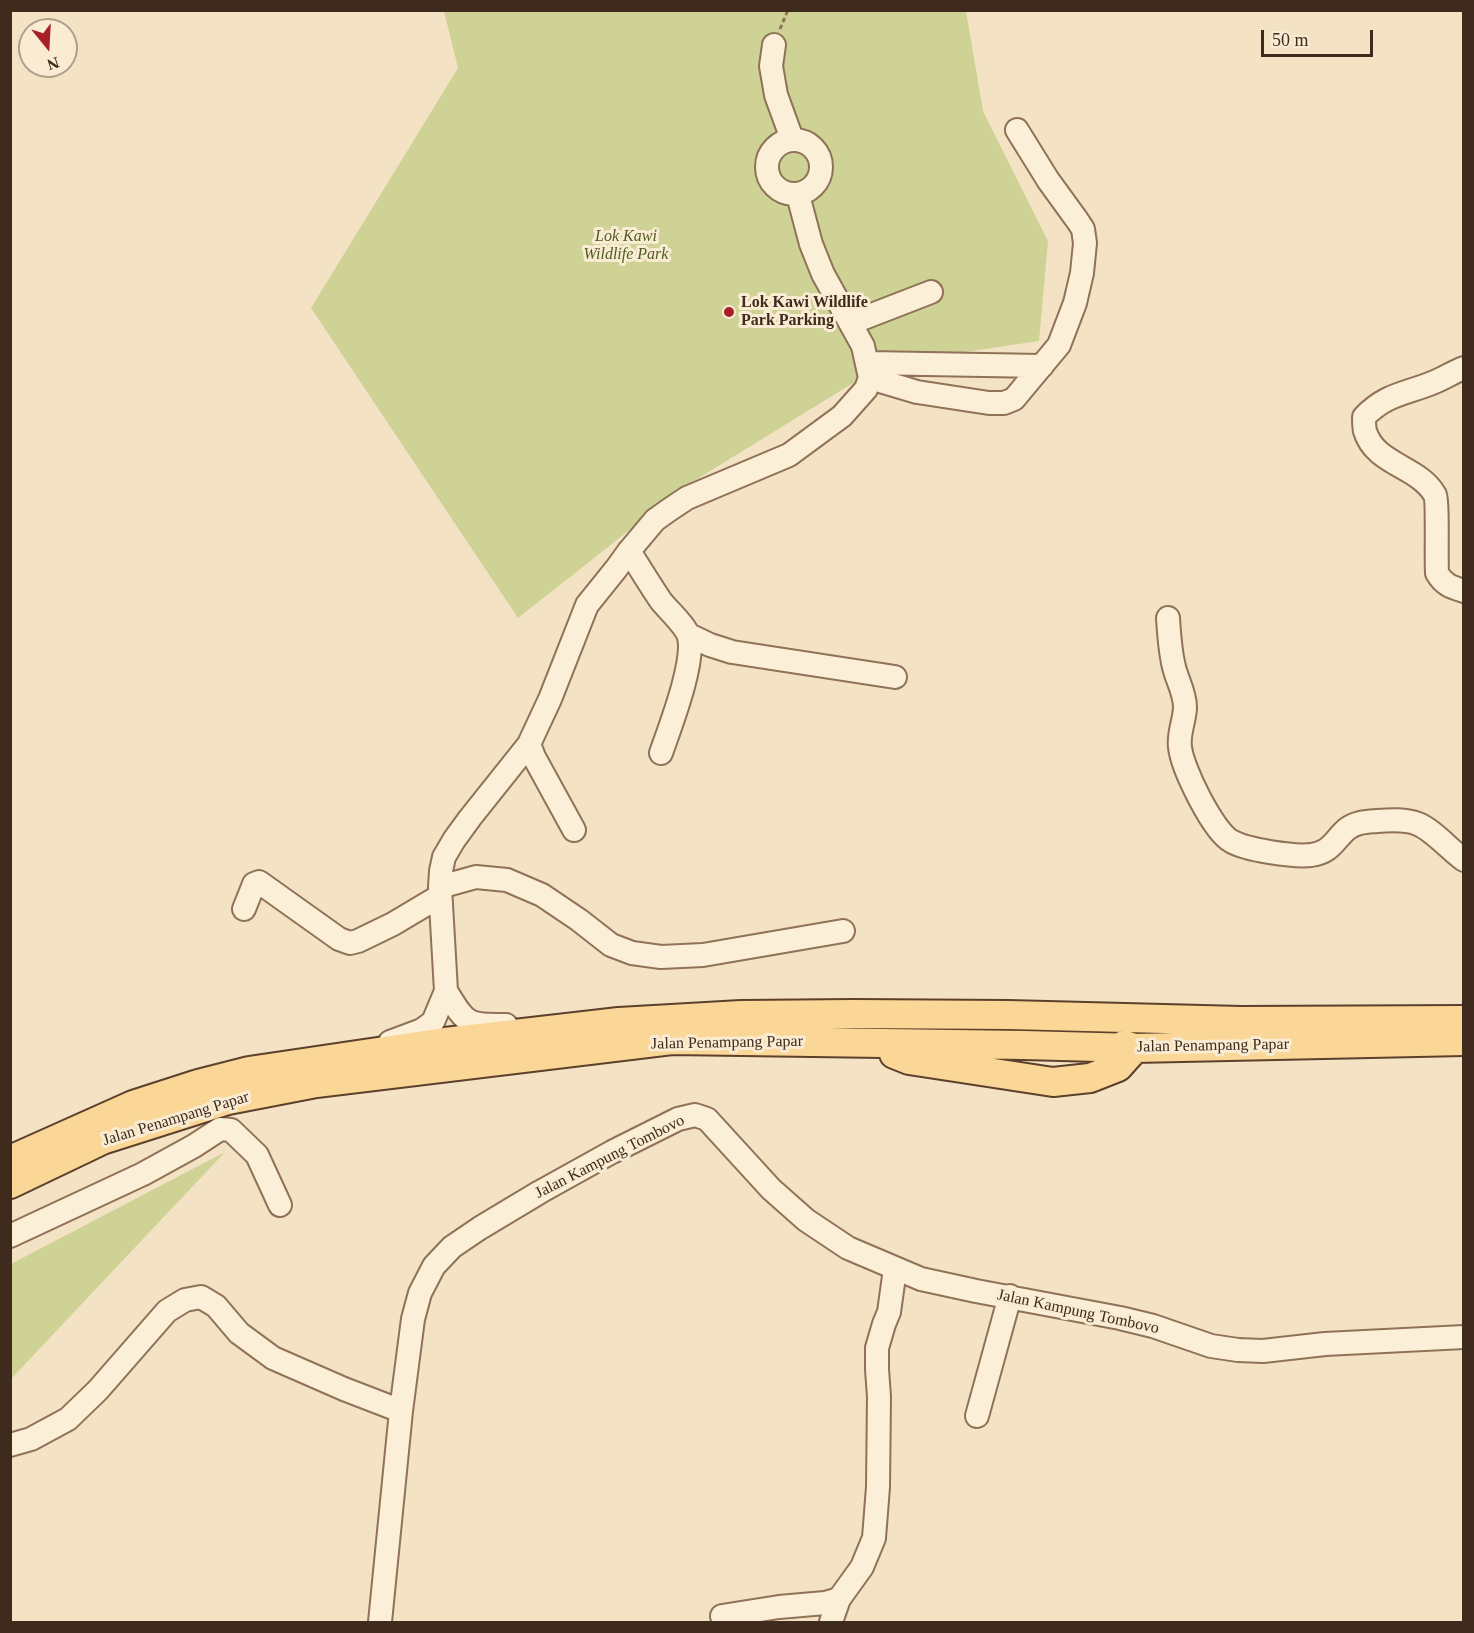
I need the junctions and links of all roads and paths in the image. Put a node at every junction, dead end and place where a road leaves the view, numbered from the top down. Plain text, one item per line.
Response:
1 (774, 45) dead end
2 (1017, 130) dead end
3 (792, 139) junction
4 (798, 195) junction
5 (931, 292) dead end
6 (851, 323) junction
7 (1042, 366) junction
8 (1464, 369) edge
9 (869, 370) junction
10 (629, 551) junction
11 (1464, 591) edge
12 (1168, 618) dead end
13 (689, 635) junction
14 (895, 677) dead end
15 (529, 744) junction
16 (661, 753) dead end
17 (574, 830) dead end
18 (1464, 860) edge
19 (440, 891) junction
20 (244, 909) dead end
21 (843, 931) dead end
22 (446, 991) junction
23 (1009, 1015) junction
24 (1464, 1020) edge
25 (566, 1028) junction
26 (1464, 1041) edge
27 (1135, 1048) junction
28 (344, 1056) junction
29 (10, 1160) edge
30 (10, 1184) edge
31 (280, 1205) dead end
32 (10, 1236) edge
33 (895, 1269) junction
34 (1010, 1296) junction
35 (1464, 1337) edge
36 (401, 1411) junction
37 (976, 1416) dead end
38 (10, 1445) edge
39 (839, 1599) junction
40 (722, 1616) dead end
41 (380, 1623) edge
42 (831, 1623) edge

1 - 3 street
2 - 7 street
3 - 4 street
3 - 4 street
4 - 6 street
5 - 6 street
6 - 9 street
7 - 9 street
7 - 9 street
8 - 11 street
9 - 10 street
10 - 13 street
10 - 15 street
12 - 18 street
13 - 14 street
13 - 16 street
15 - 17 street
15 - 19 street
19 - 20 street
19 - 21 street
19 - 22 street
22 - 25 street
22 - 28 street
23 - 24 main road, Jalan Penampang Papar
23 - 25 main road, Jalan Penampang Papar
23 - 27 main road, Jalan Penampang Papar
25 - 28 main road, Jalan Penampang Papar
26 - 27 main road, Jalan Penampang Papar
27 - 30 main road, Jalan Penampang Papar
28 - 29 main road, Jalan Penampang Papar
31 - 32 street
33 - 34 street, Jalan Kampung Tombovo
33 - 36 street, Jalan Kampung Tombovo
33 - 39 street
34 - 35 street, Jalan Kampung Tombovo
34 - 37 street
36 - 38 street
36 - 41 street, Jalan Kampung Tombovo
39 - 40 street
39 - 42 street

